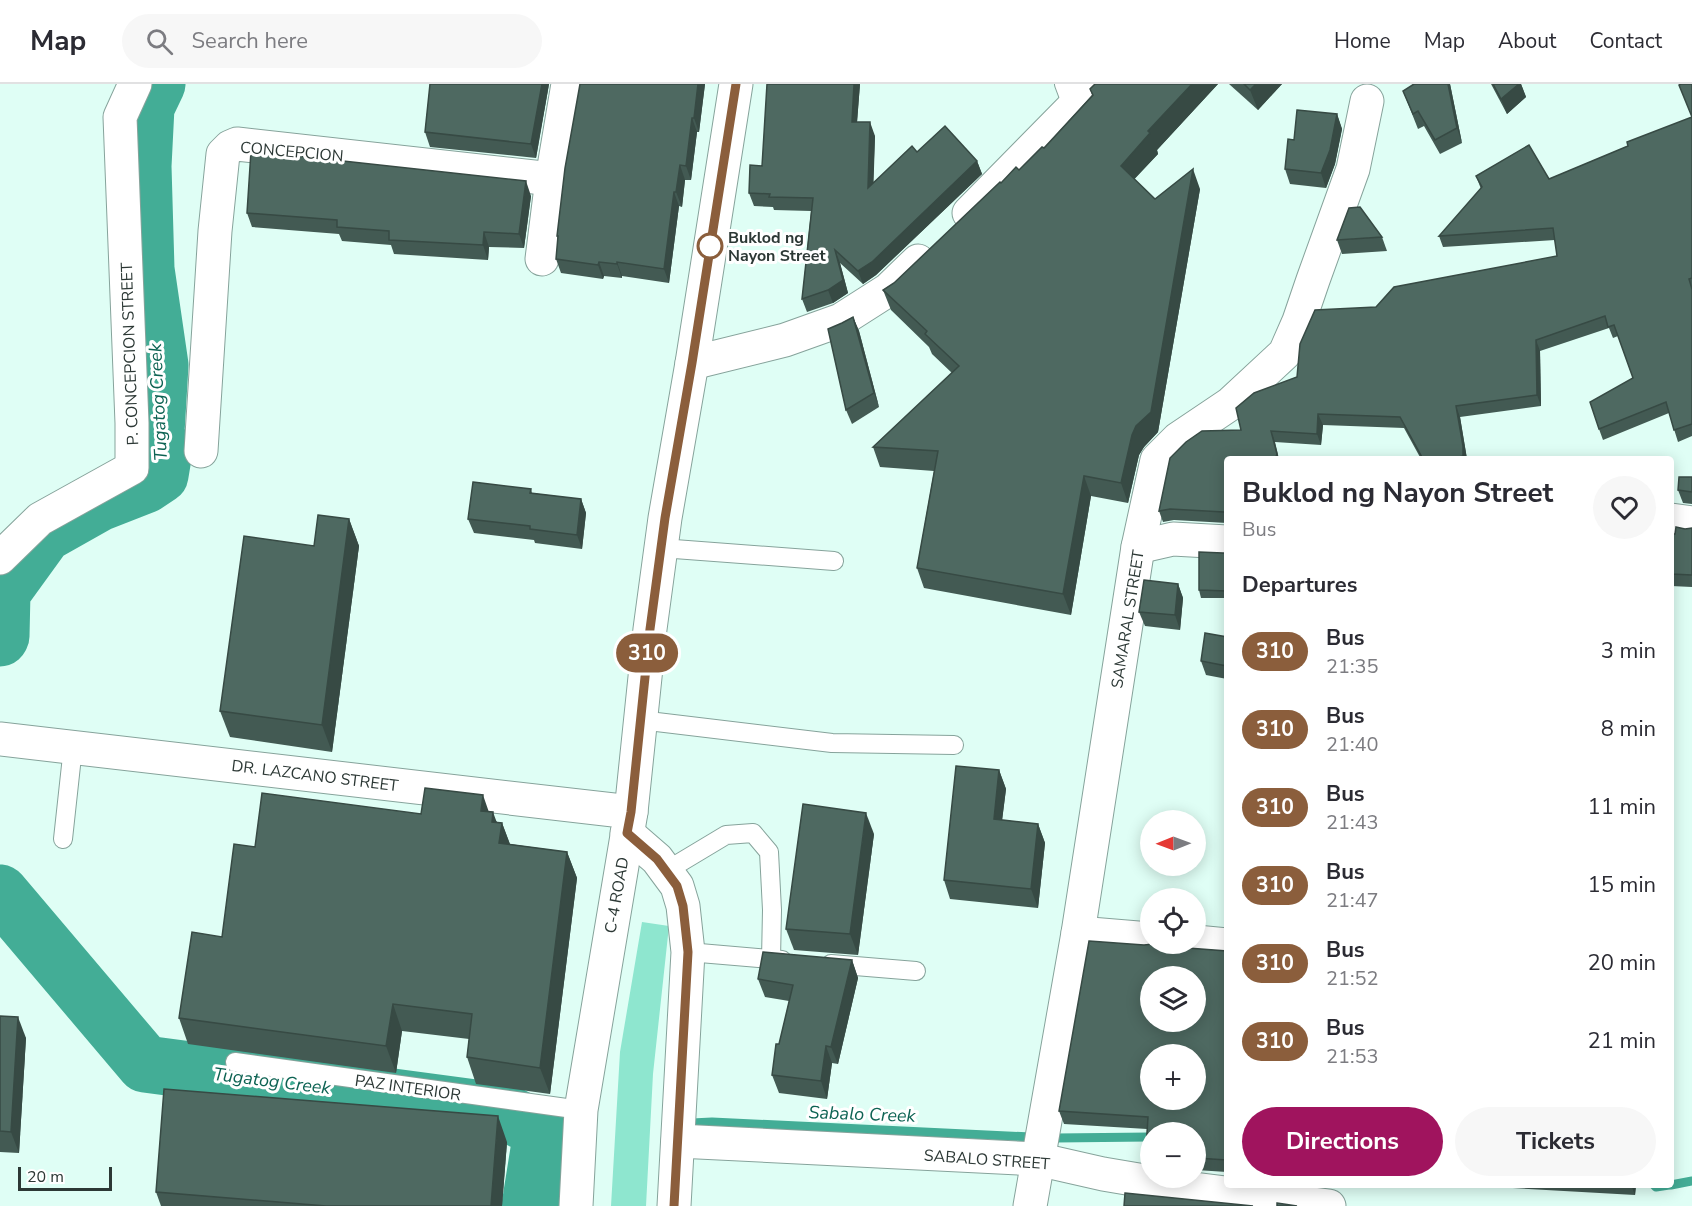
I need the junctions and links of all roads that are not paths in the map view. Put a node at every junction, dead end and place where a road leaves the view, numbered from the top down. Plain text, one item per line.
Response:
1 (135, 84) edge
2 (568, 84) edge
3 (736, 84) edge
4 (1096, 84) edge
5 (1069, 96) edge
6 (1367, 101) dead end
7 (552, 179) junction
8 (542, 259) dead end
9 (692, 363) junction
10 (201, 451) dead end
11 (1674, 520) edge
12 (1692, 523) edge
13 (1224, 542) edge
14 (1138, 547) junction
15 (661, 548) junction
16 (0, 558) edge
17 (834, 561) dead end
18 (640, 720) junction
19 (0, 739) edge
20 (954, 745) dead end
21 (73, 747) junction
22 (629, 823) junction
23 (63, 839) dead end
24 (666, 871) junction
25 (1078, 933) junction
26 (1140, 938) edge
27 (1206, 943) edge
28 (1224, 945) edge
29 (688, 952) junction
30 (771, 959) junction
31 (916, 971) dead end
32 (235, 1062) dead end
33 (581, 1110) junction
34 (678, 1141) junction
35 (1037, 1159) junction
36 (1185, 1197) edge
37 (567, 1206) edge
38 (576, 1206) edge
39 (674, 1206) edge
40 (1030, 1206) edge
41 (1329, 1206) edge

1 - 16 main road, P. CONCEPCION STREET
2 - 7 main road
3 - 9 main road
4 - 5 main road
5 - 9 main road
6 - 14 main road, SAMARAL STREET
7 - 8 main road
7 - 10 main road, CONCEPCION
9 - 15 main road
11 - 12 main road
13 - 14 main road
14 - 25 main road, SAMARAL STREET
15 - 17 lane
15 - 18 main road
18 - 20 lane
18 - 22 main road
19 - 21 main road, DR. LAZCANO STREET
21 - 22 main road, DR. LAZCANO STREET
21 - 23 lane
22 - 24 main road, C-4 ROAD
22 - 33 main road, C-4 ROAD
24 - 29 main road, C-4 ROAD
24 - 30 lane
25 - 26 main road
25 - 35 main road, SAMARAL STREET
27 - 28 main road
29 - 30 lane
29 - 34 main road, C-4 ROAD
30 - 31 lane
32 - 33 lane, PAZ INTERIOR
33 - 37 main road
33 - 38 main road, C-4 ROAD
34 - 35 main road, SABALO STREET
34 - 39 main road, C-4 ROAD
35 - 36 main road, SABALO STREET
35 - 40 main road, SAMARAL STREET
36 - 41 main road, SABALO STREET

